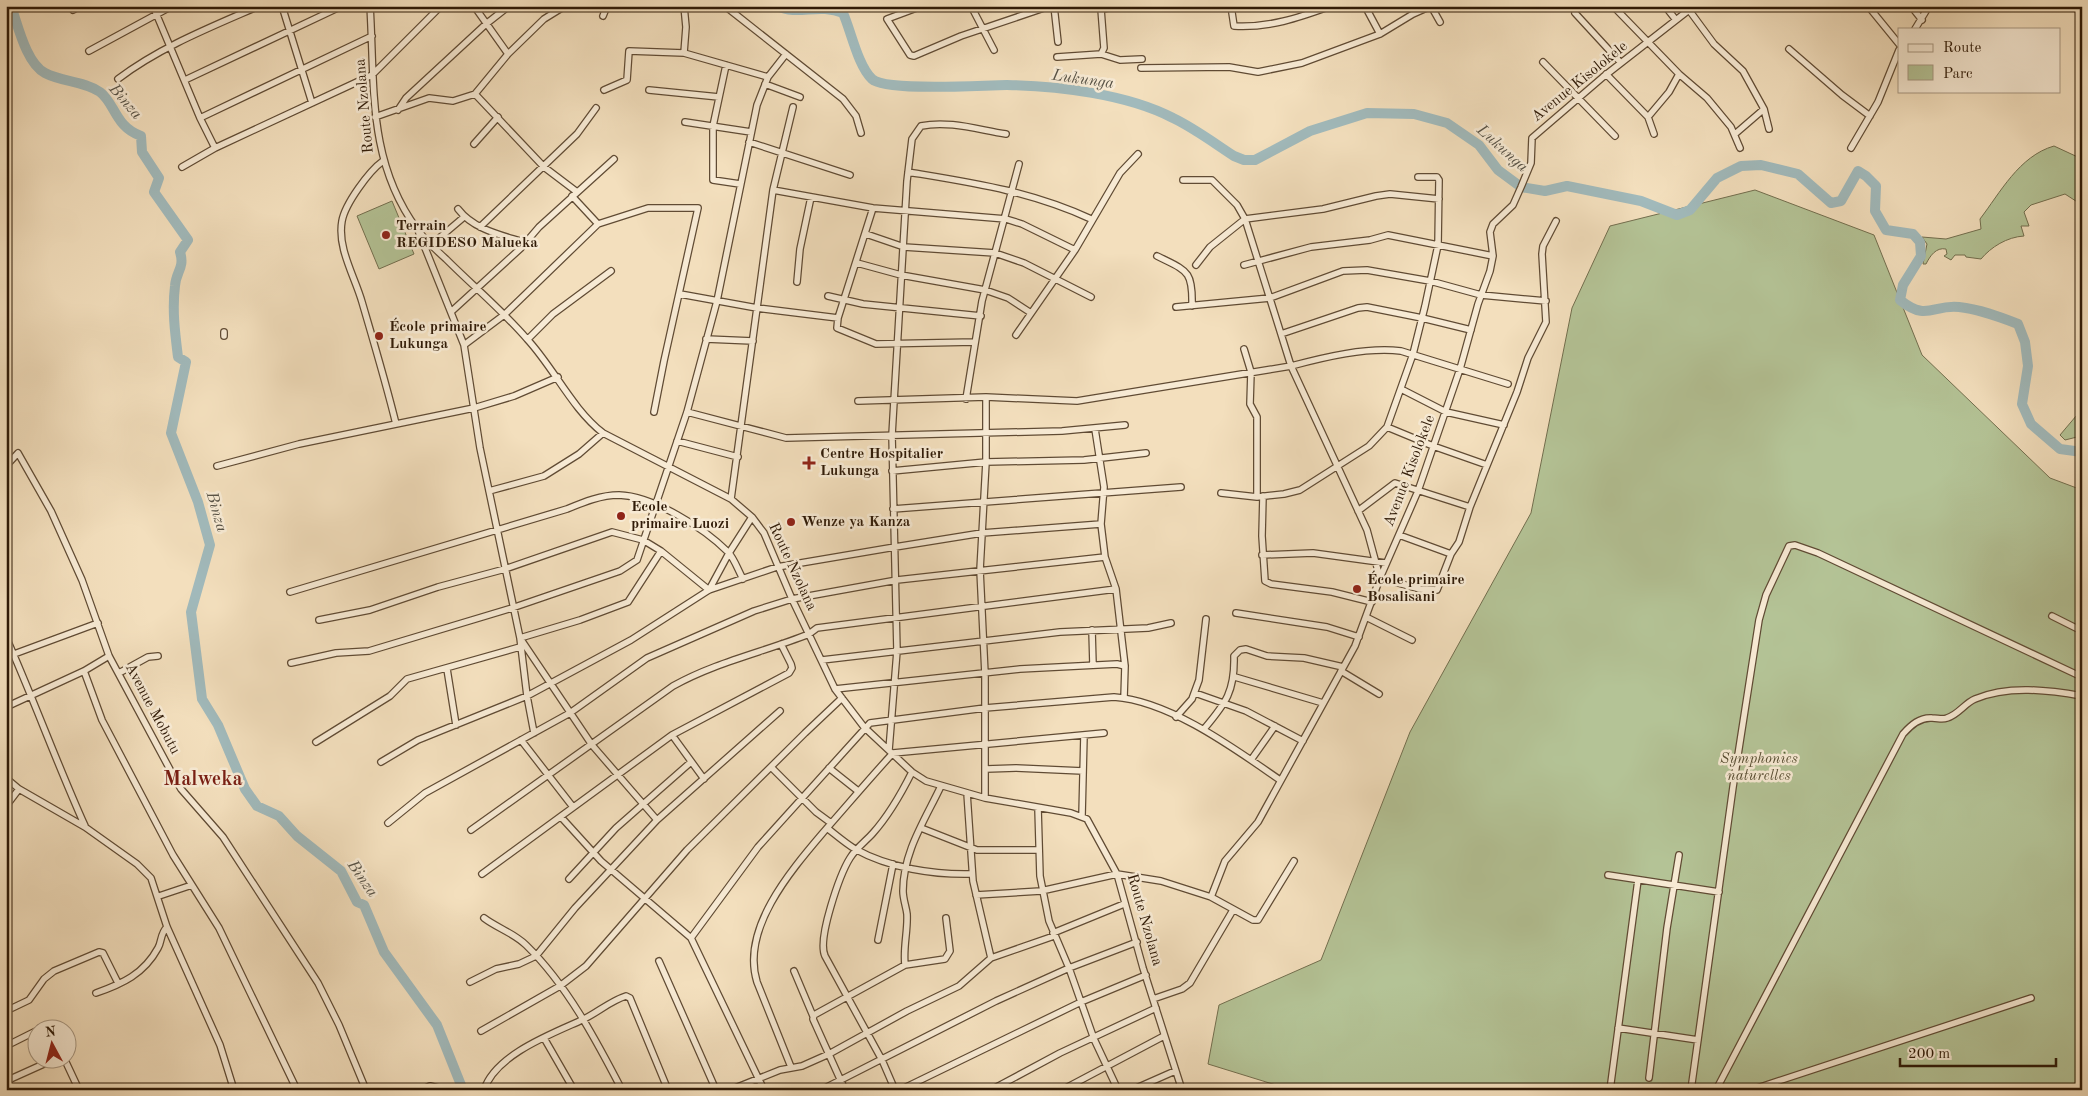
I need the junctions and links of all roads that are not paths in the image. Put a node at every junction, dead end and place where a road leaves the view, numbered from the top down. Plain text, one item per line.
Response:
1 (80, 6) edge
2 (153, 6) edge
3 (172, 6) edge
4 (260, 6) edge
5 (282, 6) edge
6 (342, 6) edge
7 (370, 6) edge
8 (441, 6) edge
9 (474, 6) edge
10 (509, 6) edge
11 (565, 6) edge
12 (607, 6) edge
13 (684, 6) edge
14 (725, 6) edge
15 (922, 6) edge
16 (971, 6) edge
17 (1050, 6) edge
18 (1054, 6) edge
19 (1118, 6) edge
20 (1231, 6) edge
21 (1331, 6) edge
22 (1365, 6) edge
23 (1408, 6) edge
24 (1431, 6) edge
25 (1613, 6) edge
26 (1665, 6) edge
27 (1868, 6) edge
28 (1911, 6) edge
29 (1929, 6) edge
30 (1098, 8) edge
31 (1692, 8) edge
32 (555, 9) edge
33 (73, 10) dead end
34 (1575, 13) dead end
35 (157, 14) junction
36 (1413, 14) junction
37 (603, 16) dead end
38 (1676, 20) junction
39 (1922, 20) junction
40 (1440, 22) dead end
41 (486, 24) junction
42 (983, 28) junction
43 (1916, 28) edge
44 (289, 30) junction
45 (1380, 34) junction
46 (372, 36) junction
47 (1058, 42) dead end
48 (1649, 42) junction
49 (1898, 43) edge
50 (171, 46) junction
51 (1789, 49) dead end
52 (994, 50) dead end
53 (89, 51) dead end
54 (1898, 52) edge
55 (684, 53) junction
56 (508, 54) junction
57 (786, 54) junction
58 (1101, 54) junction
59 (1057, 57) dead end
60 (1142, 59) dead end
61 (1543, 62) dead end
62 (1621, 63) junction
63 (726, 65) junction
64 (1141, 68) dead end
65 (303, 70) junction
66 (1606, 74) junction
67 (1679, 74) junction
68 (372, 75) junction
69 (768, 77) junction
70 (118, 79) dead end
71 (185, 80) junction
72 (765, 84) junction
73 (604, 90) dead end
74 (650, 90) dead end
75 (475, 94) junction
76 (800, 96) dead end
77 (719, 97) junction
78 (1577, 98) junction
79 (312, 102) junction
80 (793, 107) dead end
81 (596, 108) dead end
82 (1764, 109) junction
83 (398, 110) junction
84 (1870, 116) junction
85 (376, 117) junction
86 (498, 117) junction
87 (1648, 117) junction
88 (200, 118) junction
89 (685, 122) dead end
90 (714, 126) junction
91 (1769, 129) dead end
92 (751, 132) junction
93 (861, 133) dead end
94 (1006, 134) dead end
95 (1654, 134) dead end
96 (1735, 134) junction
97 (1615, 136) dead end
98 (749, 142) junction
99 (474, 144) dead end
100 (215, 148) junction
101 (1740, 148) dead end
102 (1851, 148) dead end
103 (782, 153) junction
104 (1138, 154) dead end
105 (614, 159) dead end
106 (383, 161) junction
107 (1019, 164) dead end
108 (182, 167) dead end
109 (544, 167) junction
110 (908, 172) junction
111 (850, 175) dead end
112 (1418, 176) dead end
113 (1183, 180) dead end
114 (740, 184) junction
115 (773, 190) junction
116 (1011, 191) junction
117 (575, 194) junction
118 (811, 197) junction
119 (1439, 199) junction
120 (873, 208) junction
121 (458, 209) dead end
122 (906, 211) junction
123 (464, 217) junction
124 (1006, 219) junction
125 (1091, 219) junction
126 (1245, 219) junction
127 (1556, 221) dead end
128 (598, 224) junction
129 (480, 228) junction
130 (417, 229) junction
131 (866, 234) junction
132 (526, 243) junction
133 (432, 245) junction
134 (1438, 245) junction
135 (904, 246) junction
136 (1075, 250) junction
137 (995, 254) junction
138 (1157, 256) dead end
139 (1493, 256) junction
140 (1258, 260) junction
141 (857, 263) junction
142 (1196, 265) dead end
143 (1244, 265) dead end
144 (611, 271) dead end
145 (902, 275) junction
146 (1054, 278) junction
147 (1430, 281) junction
148 (796, 282) dead end
149 (475, 288) junction
150 (985, 290) junction
151 (680, 294) junction
152 (1481, 295) junction
153 (828, 296) dead end
154 (1091, 296) dead end
155 (1270, 298) junction
156 (844, 299) junction
157 (717, 301) junction
158 (1546, 301) junction
159 (1192, 306) junction
160 (901, 307) junction
161 (757, 308) junction
162 (1176, 308) dead end
163 (452, 311) junction
164 (1031, 314) junction
165 (504, 315) junction
166 (981, 316) junction
167 (838, 318) junction
168 (1422, 318) junction
169 (1471, 330) junction
170 (1281, 334) junction
171 (1016, 335) dead end
172 (528, 339) junction
173 (706, 339) junction
174 (753, 341) junction
175 (975, 342) junction
176 (899, 344) junction
177 (464, 345) junction
178 (1244, 349) dead end
179 (1413, 354) junction
180 (1291, 366) junction
181 (1460, 369) junction
182 (1251, 372) junction
183 (558, 377) junction
184 (1508, 384) dead end
185 (1401, 389) junction
186 (986, 398) junction
187 (966, 399) junction
188 (858, 401) dead end
189 (894, 401) junction
190 (474, 408) junction
191 (654, 412) dead end
192 (687, 412) junction
193 (1446, 412) junction
194 (396, 424) junction
195 (1125, 425) dead end
196 (1504, 425) junction
197 (1386, 427) junction
198 (742, 428) junction
199 (1095, 429) junction
200 (986, 432) junction
201 (603, 433) junction
202 (892, 435) junction
203 (677, 441) junction
204 (1433, 446) junction
205 (1146, 453) dead end
206 (738, 457) junction
207 (1098, 458) junction
208 (986, 462) junction
209 (1487, 465) junction
210 (6, 466) edge
211 (217, 466) dead end
212 (668, 467) junction
213 (1338, 467) junction
214 (892, 471) junction
215 (1181, 487) dead end
216 (489, 491) junction
217 (1418, 491) junction
218 (1221, 493) dead end
219 (1103, 495) junction
220 (1260, 496) junction
221 (731, 498) junction
222 (983, 500) junction
223 (656, 505) junction
224 (1470, 507) junction
225 (893, 509) junction
226 (1358, 511) junction
227 (752, 517) junction
228 (1101, 524) junction
229 (497, 530) junction
230 (982, 533) junction
231 (1399, 535) junction
232 (643, 540) junction
233 (895, 547) junction
234 (661, 551) junction
235 (729, 552) junction
236 (1451, 554) junction
237 (1262, 555) junction
238 (1104, 557) junction
239 (1376, 562) junction
240 (1386, 562) junction
241 (777, 567) junction
242 (505, 569) junction
243 (980, 570) junction
244 (1380, 578) junction
245 (743, 579) junction
246 (897, 580) junction
247 (1116, 589) junction
248 (709, 590) junction
249 (290, 592) dead end
250 (792, 599) junction
251 (1372, 602) junction
252 (980, 606) junction
253 (512, 608) junction
254 (1236, 614) dead end
255 (2052, 616) dead end
256 (896, 617) junction
257 (1366, 618) junction
258 (1206, 619) dead end
259 (319, 620) dead end
260 (98, 623) junction
261 (1171, 623) dead end
262 (1118, 629) junction
263 (1092, 630) junction
264 (2082, 631) edge
265 (809, 634) junction
266 (6, 637) edge
267 (1359, 637) junction
268 (520, 638) junction
269 (1412, 640) dead end
270 (983, 641) junction
271 (781, 644) junction
272 (520, 647) junction
273 (897, 651) junction
274 (14, 654) junction
275 (109, 656) junction
276 (158, 656) dead end
277 (6, 657) edge
278 (822, 660) junction
279 (291, 663) dead end
280 (1093, 665) junction
281 (1124, 666) junction
282 (1342, 669) junction
283 (447, 670) junction
284 (84, 671) junction
285 (119, 673) junction
286 (984, 674) junction
287 (1235, 677) junction
288 (2082, 677) edge
289 (550, 682) junction
290 (896, 683) junction
291 (835, 690) junction
292 (1194, 693) junction
293 (32, 694) junction
294 (1379, 694) dead end
295 (527, 696) junction
296 (2082, 696) edge
297 (842, 698) junction
298 (1124, 698) junction
299 (1323, 703) junction
300 (1223, 704) junction
301 (6, 707) edge
302 (985, 708) junction
303 (780, 711) dead end
304 (570, 713) junction
305 (1176, 717) junction
306 (892, 720) junction
307 (456, 725) junction
308 (1274, 726) junction
309 (864, 727) junction
310 (1204, 729) junction
311 (534, 733) junction
312 (1104, 733) dead end
313 (672, 735) junction
314 (1084, 735) junction
315 (521, 740) junction
316 (1303, 741) junction
317 (316, 742) dead end
318 (986, 744) junction
319 (592, 745) junction
320 (891, 751) junction
321 (1251, 760) junction
322 (381, 762) dead end
323 (691, 762) junction
324 (772, 768) junction
325 (828, 768) junction
326 (986, 769) junction
327 (1083, 771) junction
328 (912, 772) junction
329 (548, 776) junction
330 (617, 776) junction
331 (6, 778) edge
332 (704, 779) junction
333 (1280, 780) junction
334 (941, 786) junction
335 (19, 789) junction
336 (858, 791) junction
337 (967, 793) junction
338 (985, 798) junction
339 (802, 799) junction
340 (642, 804) junction
341 (6, 806) edge
342 (574, 807) junction
343 (1038, 808) junction
344 (1082, 816) junction
345 (561, 817) junction
346 (657, 820) junction
347 (388, 823) dead end
348 (829, 826) junction
349 (86, 827) junction
350 (921, 828) junction
351 (471, 830) dead end
352 (970, 848) junction
353 (856, 850) junction
354 (1038, 850) junction
355 (593, 851) junction
356 (1679, 855) dead end
357 (1294, 861) dead end
358 (893, 864) junction
359 (906, 867) junction
360 (610, 869) junction
361 (482, 874) dead end
362 (972, 874) junction
363 (1118, 874) junction
364 (1608, 875) dead end
365 (569, 879) dead end
366 (1638, 880) junction
367 (192, 885) junction
368 (1674, 885) junction
369 (1042, 891) junction
370 (1719, 892) junction
371 (976, 895) junction
372 (159, 896) junction
373 (645, 897) junction
374 (1211, 898) junction
375 (1124, 904) junction
376 (1233, 910) junction
377 (484, 918) dead end
378 (946, 918) dead end
379 (167, 927) junction
380 (1054, 935) junction
381 (691, 938) junction
382 (878, 940) dead end
383 (1137, 942) junction
384 (536, 956) junction
385 (991, 958) junction
386 (659, 961) dead end
387 (905, 964) junction
388 (1069, 968) junction
389 (794, 971) dead end
390 (1146, 975) junction
391 (470, 982) dead end
392 (118, 983) junction
393 (560, 986) junction
394 (96, 993) dead end
395 (848, 996) junction
396 (2031, 998) dead end
397 (1154, 1000) junction
398 (1081, 1002) junction
399 (1156, 1008) junction
400 (6, 1011) edge
401 (813, 1016) junction
402 (582, 1020) junction
403 (1618, 1028) junction
404 (481, 1031) dead end
405 (1654, 1033) junction
406 (867, 1034) junction
407 (28, 1035) edge
408 (1164, 1036) junction
409 (544, 1038) junction
410 (1094, 1038) junction
411 (1698, 1040) junction
412 (6, 1046) edge
413 (829, 1054) junction
414 (882, 1060) junction
415 (791, 1067) junction
416 (1108, 1067) junction
417 (35, 1068) edge
418 (69, 1068) edge
419 (1174, 1071) junction
420 (1648, 1078) dead end
421 (760, 1079) junction
422 (841, 1080) junction
423 (6, 1081) edge
424 (79, 1089) edge
425 (1717, 1089) edge
426 (234, 1090) edge
427 (297, 1090) edge
428 (366, 1090) edge
429 (420, 1090) edge
430 (446, 1090) edge
431 (484, 1090) edge
432 (574, 1090) edge
433 (622, 1090) edge
434 (668, 1090) edge
435 (716, 1090) edge
436 (730, 1090) edge
437 (764, 1090) edge
438 (821, 1090) edge
439 (844, 1090) edge
440 (895, 1090) edge
441 (900, 1090) edge
442 (991, 1090) edge
443 (1062, 1090) edge
444 (1118, 1090) edge
445 (1132, 1090) edge
446 (1182, 1090) edge
447 (1610, 1090) edge
448 (1691, 1090) edge
449 (1751, 1090) edge

1 - 33 street
2 - 35 street
3 - 35 street
4 - 50 street
5 - 44 street
6 - 44 street
7 - 46 street, Route Nzolana
8 - 68 street
9 - 41 street
10 - 41 street
11 - 32 street
12 - 37 street
13 - 55 street
14 - 57 street
15 - 42 street
16 - 42 street
17 - 42 street
18 - 47 street
19 - 30 street
20 - 21 street
22 - 45 street
23 - 36 street
24 - 36 street
24 - 40 street
25 - 48 street
26 - 38 street
27 - 49 street
28 - 39 street
29 - 39 street
30 - 58 street
31 - 38 street, Avenue Kisolokele
31 - 82 street
32 - 56 street
34 - 62 street
35 - 50 street
35 - 53 street
36 - 45 street
38 - 48 street, Avenue Kisolokele
39 - 43 street
41 - 56 street
41 - 83 street
42 - 52 street
44 - 65 street
44 - 71 street
45 - 64 street
46 - 65 street
46 - 68 street, Route Nzolana
48 - 62 street, Avenue Kisolokele
48 - 67 street
50 - 70 street
50 - 71 street
51 - 84 street
54 - 84 street
55 - 63 street
55 - 73 street
56 - 75 street
57 - 69 street
57 - 93 street
58 - 59 street
58 - 60 street
61 - 78 street
62 - 66 street, Avenue Kisolokele
63 - 69 street
63 - 77 street
65 - 79 street
65 - 88 street
66 - 78 street, Avenue Kisolokele
66 - 87 street
67 - 87 street
67 - 96 street
68 - 79 street
68 - 85 street, Route Nzolana
69 - 72 street
71 - 88 street
72 - 76 street
72 - 92 street
74 - 77 street
75 - 83 street
75 - 86 street
77 - 90 street
78 - 97 street
78 - 139 street, Avenue Kisolokele
79 - 100 street
80 - 103 street
81 - 109 street
82 - 91 street
82 - 96 street
83 - 85 street
84 - 102 street
85 - 106 street, Route Nzolana
86 - 99 street
86 - 109 street
87 - 95 street
88 - 100 street
89 - 90 street
90 - 92 street
90 - 114 street
92 - 98 street
94 - 110 street
96 - 101 street
98 - 103 street
98 - 114 street
100 - 108 street
103 - 111 street
103 - 115 street
104 - 125 street
105 - 117 street
106 - 130 street, Route Nzolana
106 - 194 street
107 - 116 street
109 - 117 street
109 - 129 street
110 - 116 street
110 - 122 street
112 - 119 street
113 - 126 street
114 - 157 street
115 - 118 street
115 - 161 street
116 - 124 street
116 - 125 street
117 - 128 street
117 - 132 street
118 - 120 street
118 - 148 street
119 - 126 street
119 - 134 street
120 - 122 street
120 - 131 street
121 - 123 street
122 - 124 street
122 - 135 street
123 - 129 street
123 - 133 street
124 - 136 street
124 - 137 street
125 - 136 street
126 - 140 street
126 - 142 street
127 - 158 street
128 - 151 street
128 - 165 street
129 - 132 street
130 - 133 street, Route Nzolana
130 - 163 street
131 - 135 street
131 - 141 street
132 - 149 street
133 - 149 street, Route Nzolana
134 - 139 street
134 - 140 street
134 - 147 street
135 - 137 street
135 - 145 street
136 - 146 street
137 - 146 street
137 - 150 street
138 - 159 street
139 - 152 street, Avenue Kisolokele
140 - 143 street
140 - 155 street
141 - 145 street
141 - 156 street
144 - 172 street
145 - 150 street
145 - 160 street
146 - 154 street
146 - 164 street
147 - 152 street
147 - 155 street
147 - 168 street
149 - 163 street
149 - 165 street, Route Nzolana
150 - 164 street
150 - 166 street
151 - 157 street
151 - 191 street
152 - 158 street
152 - 169 street, Avenue Kisolokele
153 - 156 street
155 - 159 street
155 - 170 street
156 - 160 street
156 - 167 street
157 - 161 street
157 - 173 street
158 - 196 street
159 - 162 street
160 - 166 street
160 - 176 street
161 - 167 street
161 - 174 street
163 - 177 street
164 - 171 street
165 - 172 street, Route Nzolana
165 - 177 street
166 - 175 street
167 - 176 street
168 - 169 street
168 - 170 street
168 - 179 street
169 - 181 street, Avenue Kisolokele
170 - 180 street
172 - 183 street, Route Nzolana
173 - 174 street
173 - 192 street
174 - 198 street
175 - 176 street
175 - 187 street
176 - 189 street
177 - 190 street
178 - 182 street
179 - 180 street
179 - 181 street
179 - 185 street
180 - 182 street
180 - 213 street
181 - 184 street
181 - 193 street, Avenue Kisolokele
182 - 186 street
182 - 220 street
183 - 190 street
183 - 201 street, Route Nzolana
185 - 193 street
185 - 197 street
186 - 187 street
186 - 200 street
187 - 189 street
188 - 189 street
189 - 202 street
190 - 194 street
190 - 216 street
192 - 198 street
192 - 203 street
193 - 196 street
193 - 204 street, Avenue Kisolokele
194 - 211 street
195 - 199 street
196 - 209 street
197 - 204 street
197 - 213 street
198 - 202 street
198 - 206 street
199 - 200 street
199 - 207 street
200 - 202 street
200 - 208 street
201 - 212 street, Route Nzolana
201 - 216 street
202 - 214 street
203 - 206 street
203 - 212 street
204 - 209 street
204 - 217 street, Avenue Kisolokele
205 - 207 street
206 - 221 street
207 - 208 street
207 - 219 street
208 - 214 street
208 - 222 street
209 - 224 street
210 - 260 street, Avenue Mobutu
212 - 221 street, Route Nzolana
212 - 223 street
213 - 220 street
213 - 226 street
214 - 225 street
215 - 219 street
216 - 229 street
217 - 224 street
217 - 226 street
217 - 231 street, Avenue Kisolokele
218 - 220 street
219 - 222 street
219 - 228 street
220 - 237 street
221 - 227 street, Route Nzolana
222 - 225 street
222 - 230 street
223 - 229 street
223 - 232 street
223 - 235 street
224 - 236 street
225 - 233 street
226 - 239 street
227 - 235 street
227 - 241 street, Route Nzolana
228 - 230 street
228 - 238 street
229 - 242 street
229 - 249 street
230 - 233 street
230 - 243 street
231 - 236 street
231 - 240 street, Avenue Kisolokele
232 - 234 street
232 - 242 street
232 - 253 street
233 - 241 street
233 - 246 street
234 - 248 street
234 - 268 street
235 - 245 street
235 - 248 street
236 - 244 street
237 - 239 street
237 - 251 street
238 - 243 street
238 - 247 street
239 - 240 street
239 - 244 street
240 - 244 street, Avenue Kisolokele
241 - 245 street
241 - 250 street, Route Nzolana
242 - 253 street
242 - 259 street
243 - 246 street
243 - 252 street
244 - 251 street, Avenue Kisolokele
245 - 248 street
246 - 250 street
246 - 256 street
247 - 252 street
247 - 262 street
248 - 289 street
250 - 265 street, Route Nzolana
250 - 304 street
251 - 257 street, Avenue Kisolokele
252 - 256 street
252 - 270 street
253 - 268 street
253 - 279 street
254 - 267 street
255 - 264 street
256 - 265 street
256 - 273 street
257 - 267 street, Avenue Kisolokele
257 - 269 street
258 - 292 street
260 - 274 street
260 - 275 street, Avenue Mobutu
261 - 262 street
262 - 263 street
262 - 281 street
263 - 270 street
263 - 280 street
265 - 271 street
265 - 278 street, Route Nzolana
266 - 274 street
267 - 282 street, Avenue Kisolokele
268 - 272 street
268 - 289 street
270 - 273 street
270 - 286 street
271 - 313 street
271 - 319 street
272 - 283 street
272 - 295 street
273 - 278 street
273 - 290 street
274 - 277 street
274 - 293 street
275 - 284 street
275 - 285 street, Avenue Mobutu
276 - 285 street
278 - 291 street, Route Nzolana
280 - 281 street
280 - 286 street
281 - 298 street
282 - 287 street
282 - 294 street
282 - 299 street, Avenue Kisolokele
283 - 307 street
283 - 317 street
284 - 293 street
284 - 367 street
285 - 428 street, Avenue Mobutu
286 - 290 street
286 - 302 street
287 - 299 street
287 - 300 street
288 - 370 street
289 - 295 street
289 - 304 street
290 - 291 street
290 - 306 street
291 - 297 street, Route Nzolana
292 - 300 street
292 - 305 street
293 - 301 street
293 - 349 street
295 - 307 street
295 - 311 street
296 - 425 street
297 - 309 street, Route Nzolana
297 - 324 street
298 - 302 street
298 - 305 street
299 - 316 street, Avenue Kisolokele
300 - 308 street
300 - 310 street
302 - 306 street
302 - 318 street
303 - 332 street
304 - 311 street
304 - 319 street
305 - 310 street
306 - 309 street
306 - 320 street
307 - 322 street
308 - 316 street
308 - 321 street
309 - 320 street, Route Nzolana
309 - 325 street
310 - 321 street
311 - 315 street
312 - 314 street
313 - 323 street
313 - 330 street
314 - 318 street
314 - 327 street
315 - 329 street
315 - 347 street
316 - 333 street, Avenue Kisolokele
318 - 320 street
318 - 326 street
319 - 329 street
319 - 330 street
320 - 328 street, Route Nzolana
320 - 336 street
321 - 333 street
323 - 332 street
323 - 340 street
324 - 339 street
324 - 373 street
325 - 336 street
325 - 339 street
326 - 327 street
326 - 338 street
327 - 344 street
328 - 334 street, Route Nzolana
328 - 353 street
329 - 342 street
329 - 351 street
330 - 340 street
330 - 342 street
331 - 335 street
332 - 346 street
333 - 374 street, Avenue Kisolokele
334 - 337 street, Route Nzolana
334 - 350 street
335 - 341 street
335 - 349 street
336 - 348 street
337 - 338 street, Route Nzolana
337 - 352 street
338 - 343 street, Route Nzolana
339 - 348 street
339 - 381 street
340 - 346 street
340 - 355 street
342 - 345 street
343 - 344 street, Route Nzolana
343 - 354 street
344 - 363 street, Route Nzolana
345 - 355 street
345 - 361 street
346 - 360 street
348 - 353 street
348 - 415 street
349 - 372 street
350 - 352 street
350 - 359 street
352 - 354 street
352 - 362 street
353 - 358 street
353 - 395 street
354 - 369 street
355 - 360 street
355 - 365 street
356 - 368 street
357 - 376 street
358 - 359 street
358 - 382 street
359 - 362 street
359 - 387 street
360 - 373 street
360 - 384 street
362 - 371 street
363 - 369 street
363 - 374 street
363 - 375 street, Route Nzolana
364 - 366 street
366 - 368 street
366 - 403 street
367 - 372 street
367 - 427 street
368 - 370 street
368 - 405 street
369 - 371 street
369 - 380 street
370 - 411 street
371 - 385 street
372 - 379 street
373 - 381 street
373 - 393 street
374 - 376 street
375 - 380 street
375 - 383 street, Route Nzolana
376 - 397 street
377 - 384 street
378 - 387 street
379 - 392 street
379 - 426 street
380 - 385 street
380 - 388 street
381 - 421 street
383 - 388 street
383 - 390 street, Route Nzolana
384 - 391 street
384 - 393 street
385 - 406 street
386 - 435 street
387 - 395 street
388 - 398 street
388 - 414 street
389 - 401 street
390 - 397 street, Route Nzolana
390 - 398 street
392 - 394 street
392 - 400 street
393 - 402 street
393 - 404 street
395 - 401 street
395 - 406 street
396 - 449 street
397 - 399 street, Route Nzolana
398 - 410 street
398 - 441 street
399 - 408 street, Route Nzolana
399 - 410 street
401 - 413 street
402 - 409 street
402 - 433 street
402 - 434 street
403 - 405 street
403 - 447 street
405 - 411 street
405 - 420 street
406 - 413 street
406 - 414 street
407 - 412 street
408 - 416 street
408 - 419 street, Route Nzolana
409 - 431 street
409 - 432 street
410 - 416 street
410 - 442 street
411 - 448 street
413 - 415 street
413 - 422 street
414 - 422 street
414 - 440 street
415 - 421 street
416 - 443 street
416 - 444 street
417 - 423 street
418 - 424 street
419 - 445 street
419 - 446 street, Route Nzolana
421 - 436 street
421 - 437 street
422 - 438 street
422 - 439 street
429 - 430 street

